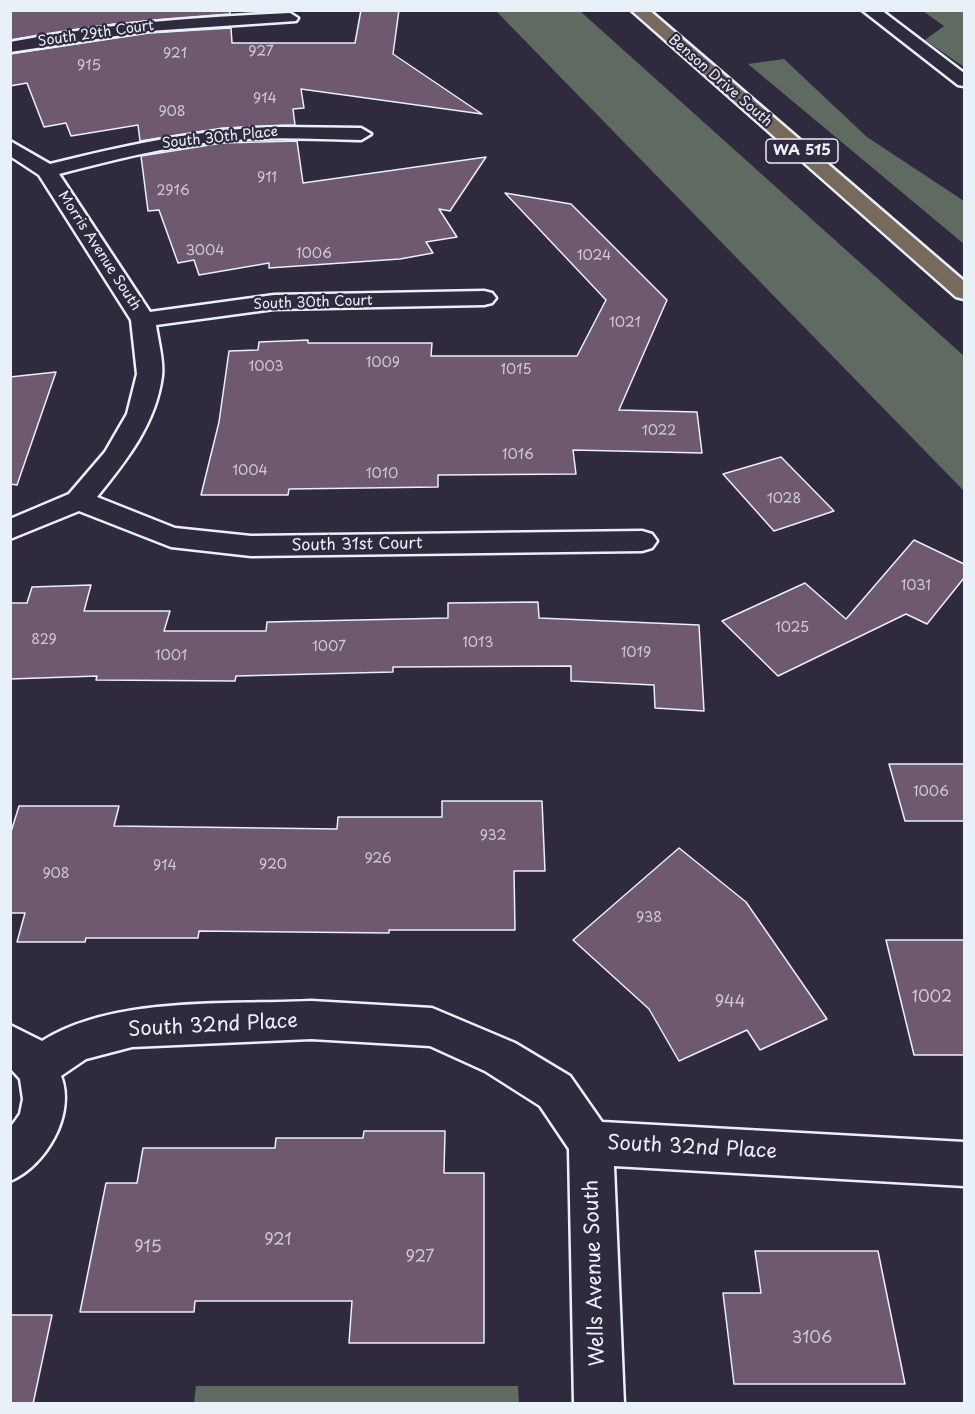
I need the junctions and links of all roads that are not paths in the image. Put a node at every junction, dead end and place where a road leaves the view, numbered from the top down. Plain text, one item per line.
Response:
1 (639, 10) edge
2 (870, 10) edge
3 (290, 18) dead end
4 (10, 47) edge
5 (964, 81) edge
6 (361, 134) dead end
7 (10, 147) edge
8 (47, 171) junction
9 (964, 292) edge
10 (484, 298) dead end
11 (143, 320) junction
12 (79, 500) junction
13 (10, 530) edge
14 (642, 541) dead end
15 (25, 1055) edge
16 (591, 1143) junction
17 (10, 1159) edge
18 (964, 1164) edge
19 (599, 1404) edge

1 - 9 main road, Benson Drive South / WA 515
2 - 5 street
3 - 4 street, South 29th Court
6 - 8 street, South 30th Place
7 - 8 street, Morris Avenue South
8 - 11 street, Morris Avenue South
10 - 11 street, South 30th Court
11 - 12 street, Morris Avenue South
12 - 13 street
12 - 14 street, South 31st Court
15 - 16 street, South 32nd Place
15 - 17 street, South 32nd Place
16 - 18 street, South 32nd Place
16 - 19 street, Wells Avenue South

